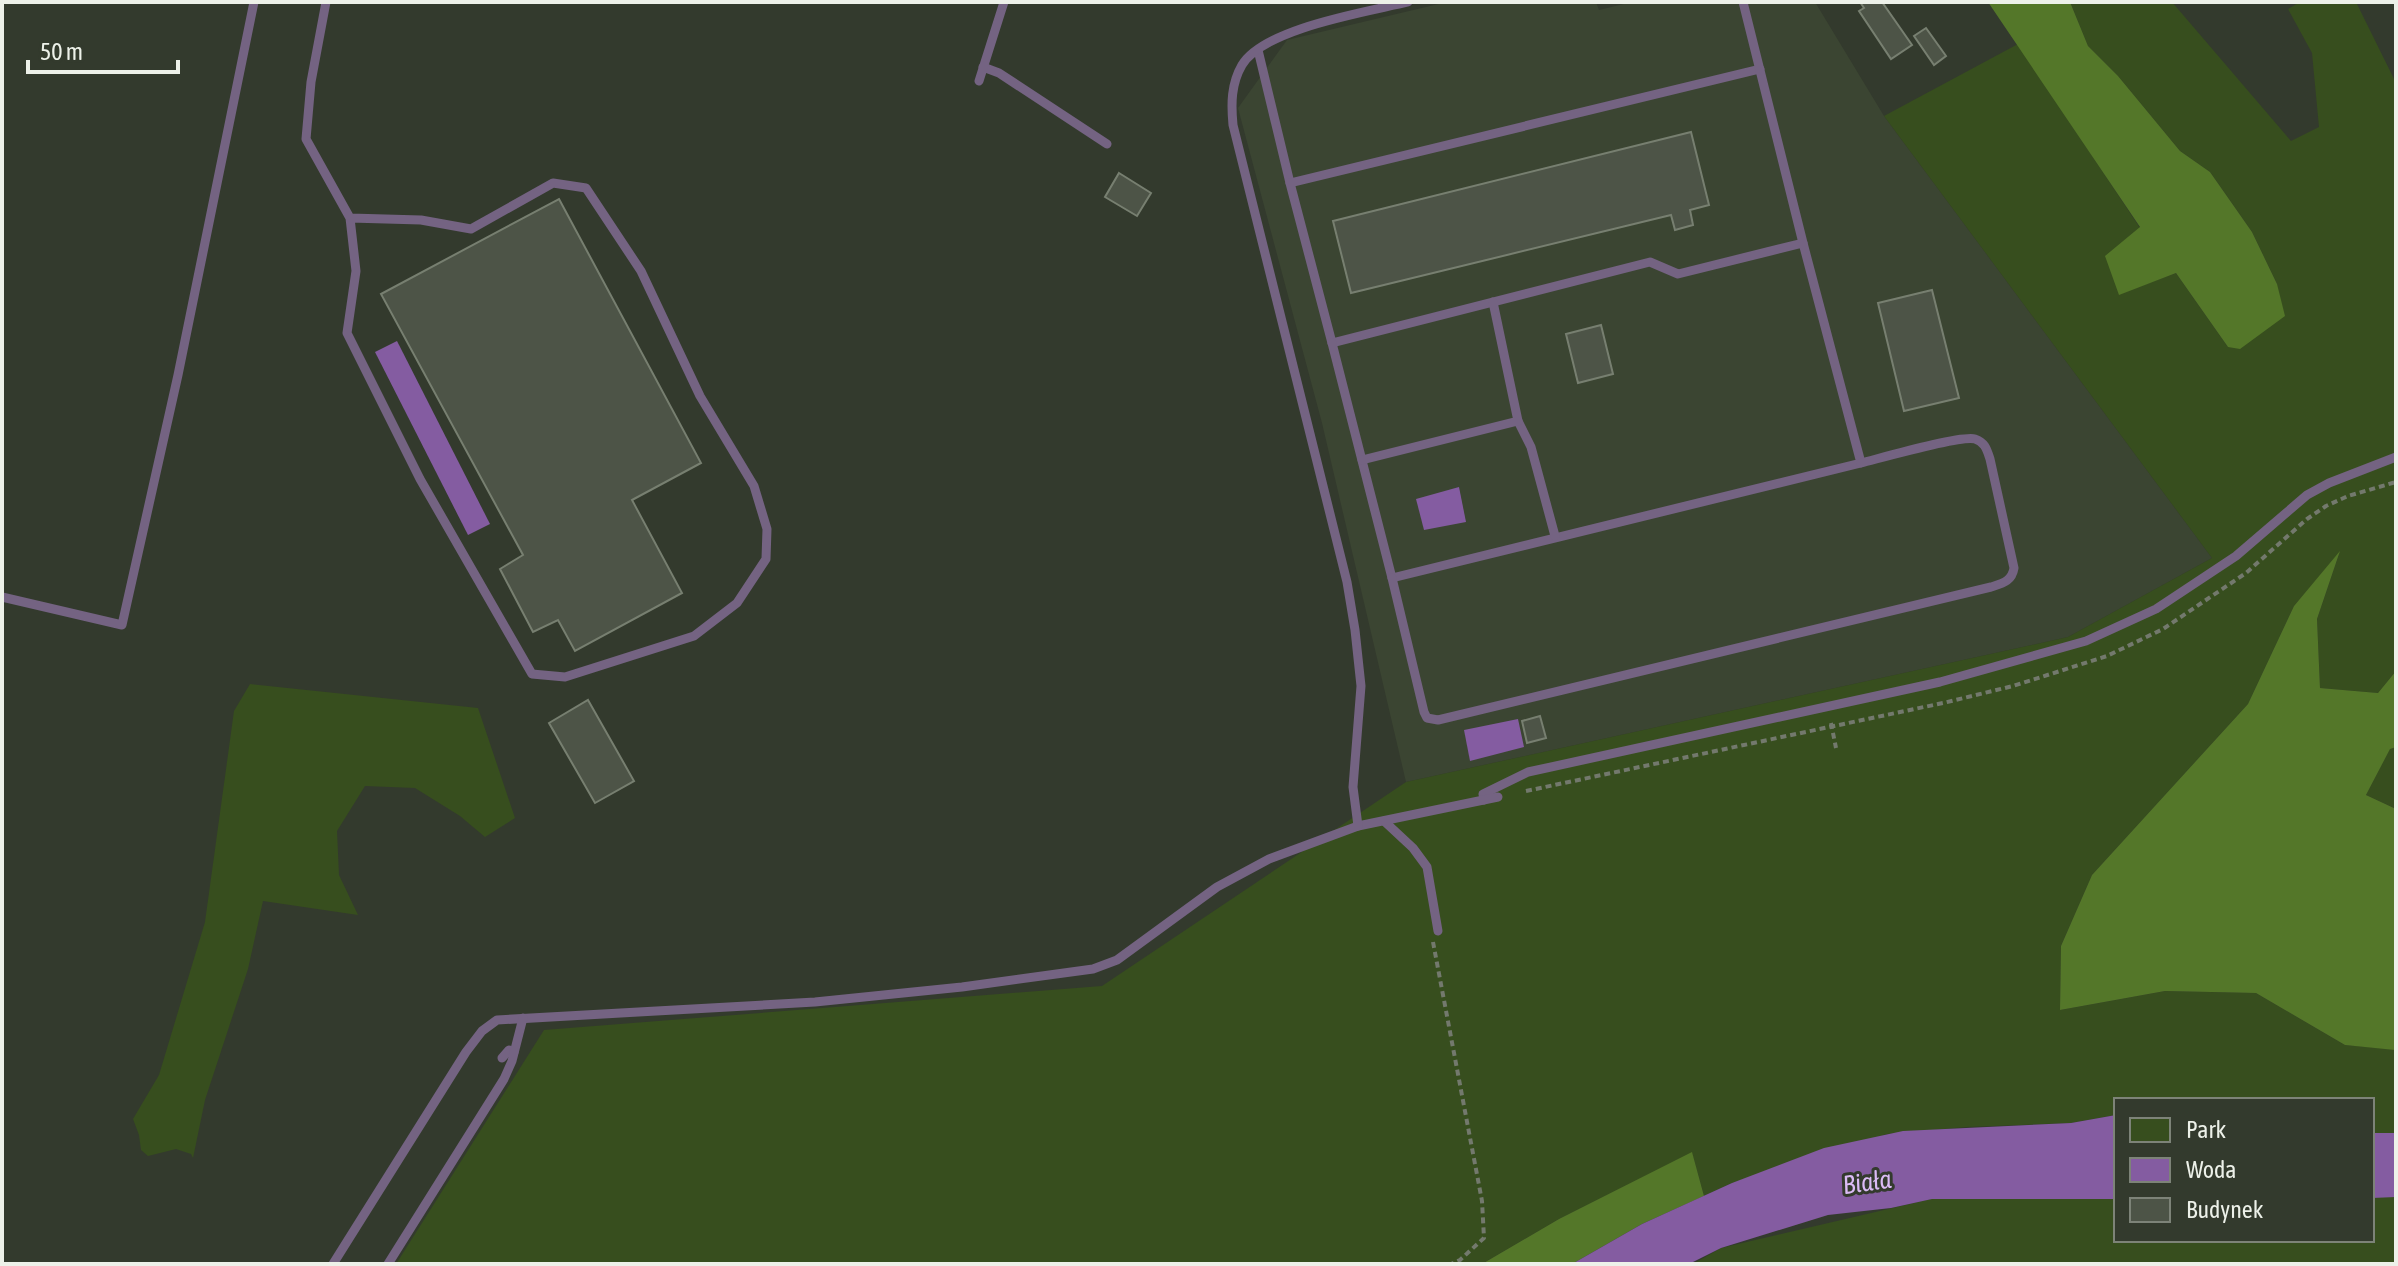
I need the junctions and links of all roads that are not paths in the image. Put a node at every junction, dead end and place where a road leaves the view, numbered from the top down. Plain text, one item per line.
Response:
1 (254, 2) edge
2 (326, 2) edge
3 (1004, 2) edge
4 (1408, 2) edge
5 (1743, 2) edge
6 (1258, 50) junction
7 (983, 67) junction
8 (1760, 69) junction
9 (979, 81) dead end
10 (1107, 144) dead end
11 (1290, 183) junction
12 (350, 218) junction
13 (1803, 243) junction
14 (1493, 302) junction
15 (1332, 343) junction
16 (1518, 421) junction
17 (2396, 457) edge
18 (1362, 460) junction
19 (1861, 463) junction
20 (1555, 536) junction
21 (1392, 578) junction
22 (2, 597) edge
23 (1498, 797) dead end
24 (1484, 800) junction
25 (1384, 821) junction
26 (1358, 826) junction
27 (1438, 931) road end
28 (523, 1018) junction
29 (514, 1052) junction
30 (502, 1058) dead end
31 (333, 1264) edge
32 (388, 1264) edge

1 - 22 lane
2 - 12 lane
3 - 7 lane
4 - 6 lane
5 - 8 lane
6 - 11 lane
6 - 26 lane
7 - 9 lane
7 - 10 lane
8 - 11 lane
8 - 13 lane
11 - 15 lane
12 - 12 lane
13 - 14 lane
13 - 19 lane
14 - 15 lane
14 - 16 lane
15 - 18 lane
16 - 18 lane
16 - 20 lane
17 - 24 lane
18 - 21 lane
19 - 20 lane
19 - 21 lane
20 - 21 lane
23 - 24 lane
24 - 25 lane
25 - 26 lane
25 - 27 lane
26 - 28 lane
28 - 29 lane
28 - 31 lane
29 - 30 lane
29 - 32 lane

